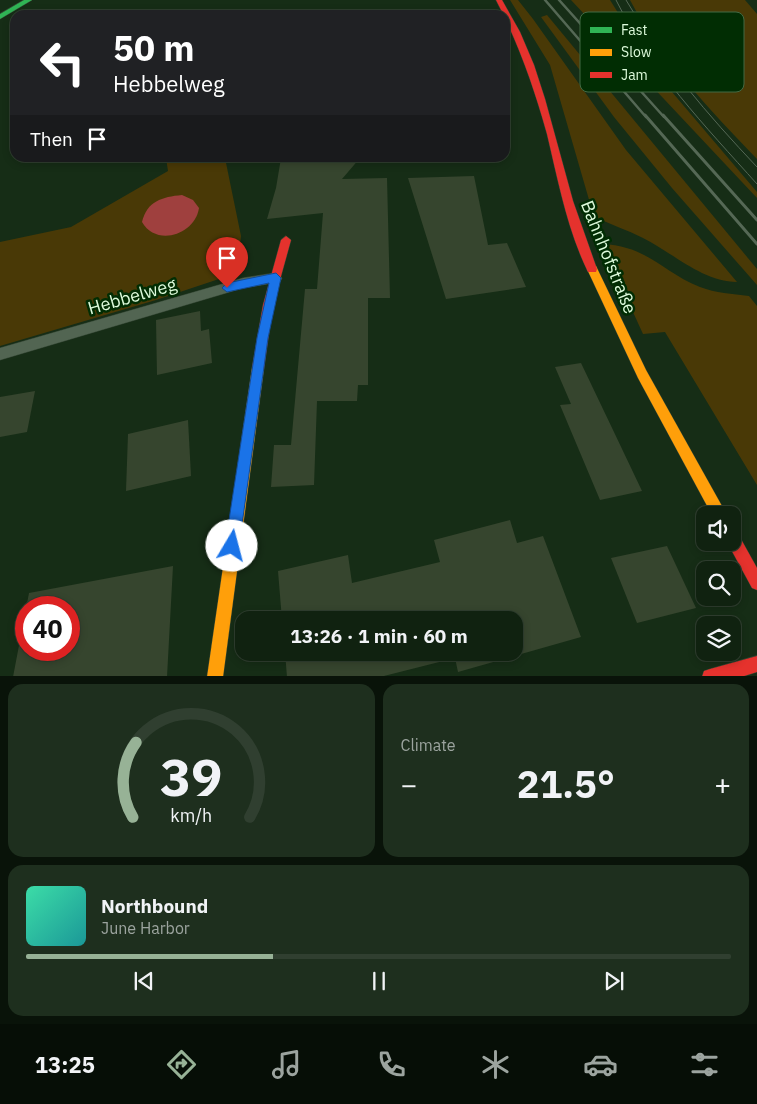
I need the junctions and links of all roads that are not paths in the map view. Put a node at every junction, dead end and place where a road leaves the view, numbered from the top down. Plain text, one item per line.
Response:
1 (30, 0) edge
2 (12, 10) edge
3 (510, 19) edge
4 (286, 240) dead end
5 (276, 278) junction
6 (0, 354) edge
7 (715, 506) edge
8 (739, 551) edge
9 (757, 582) edge
10 (757, 664) edge
11 (215, 676) edge
12 (710, 676) edge

1 - 2 street
3 - 7 street, Bahnhofstraße
4 - 5 street
5 - 6 lane, Hebbelweg
5 - 11 street
8 - 9 street
10 - 12 street

